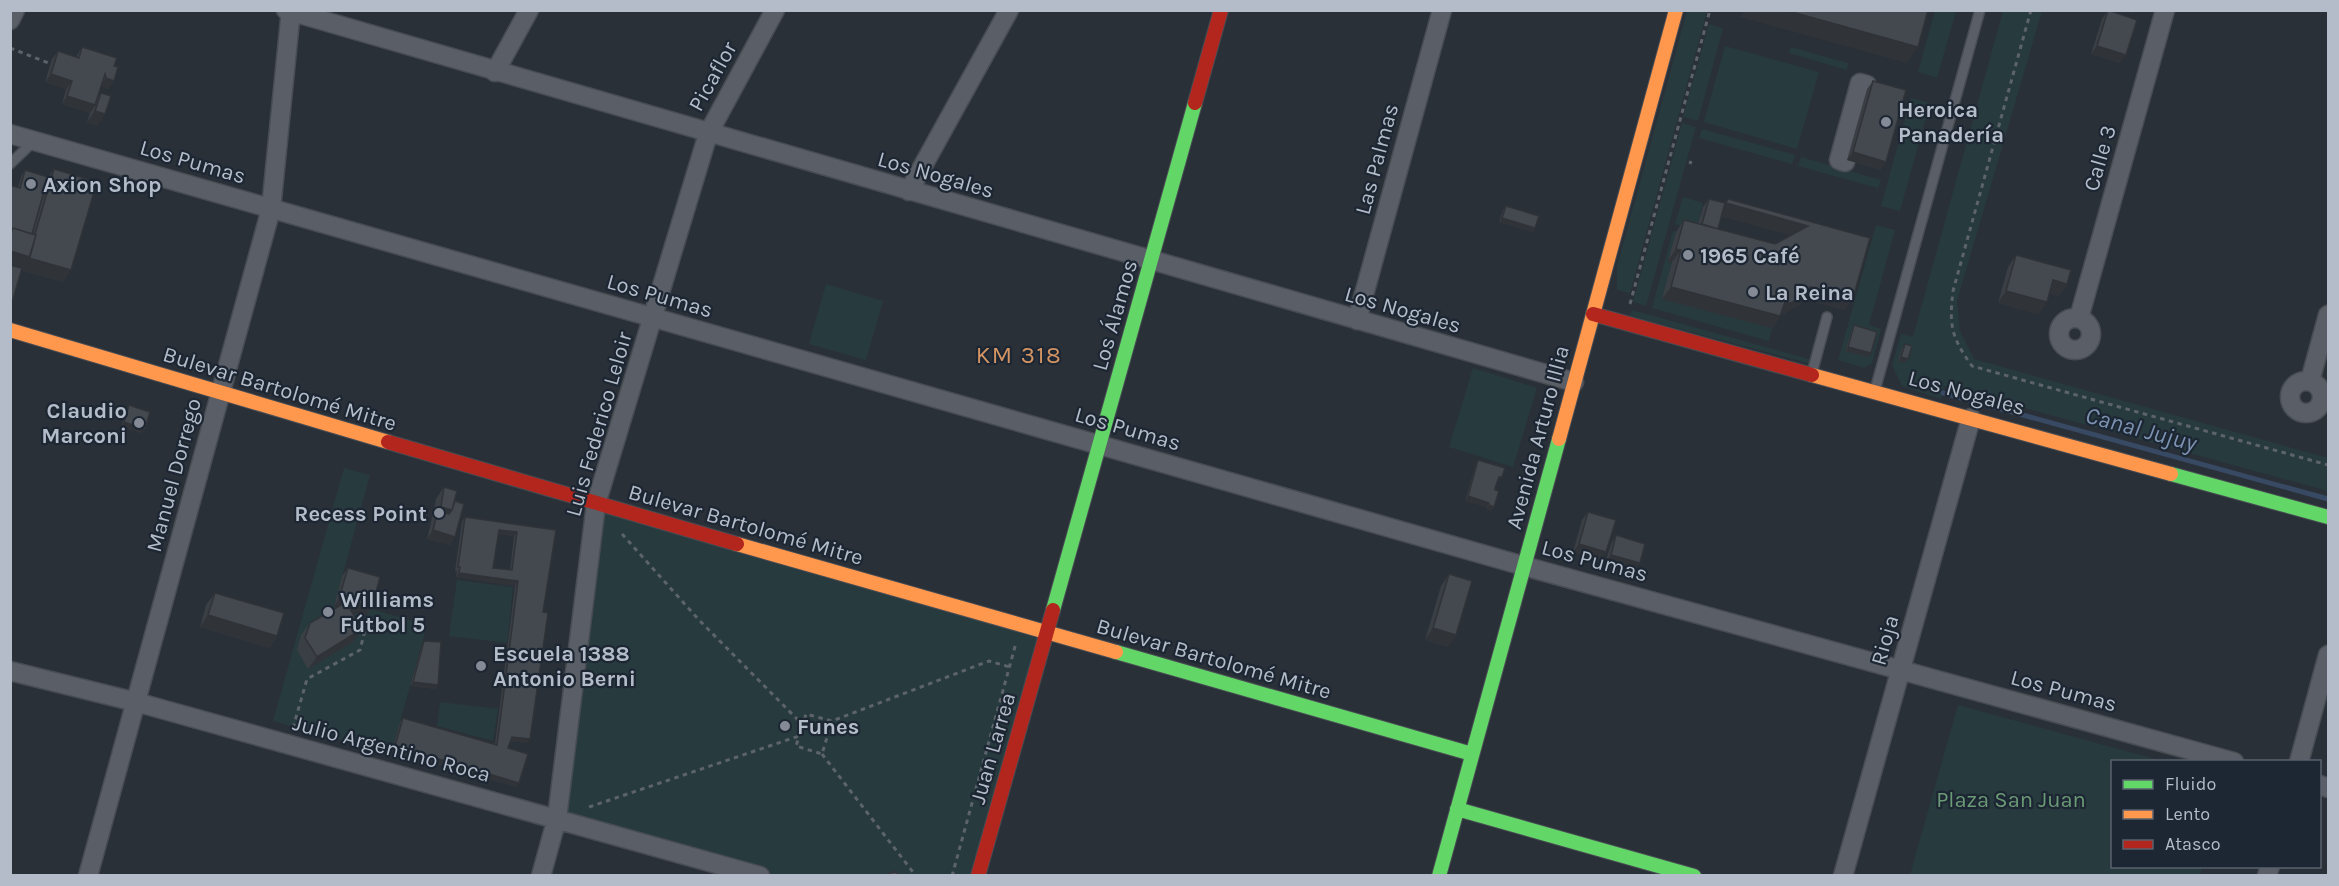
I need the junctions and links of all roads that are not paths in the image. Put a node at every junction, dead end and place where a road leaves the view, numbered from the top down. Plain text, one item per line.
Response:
1 (15, 10) edge
2 (528, 10) edge
3 (775, 10) edge
4 (1008, 10) edge
5 (1221, 10) edge
6 (1442, 10) edge
7 (1676, 10) edge
8 (1980, 10) edge
9 (2165, 10) edge
10 (289, 11) edge
11 (10, 20) edge
12 (495, 72) junction
13 (1864, 82) dead end
14 (10, 134) edge
15 (708, 134) junction
16 (34, 141) junction
17 (1841, 163) dead end
18 (10, 164) edge
19 (909, 192) junction
20 (271, 209) junction
21 (1151, 261) junction
22 (1593, 314) junction
23 (2328, 315) edge
24 (1827, 317) dead end
25 (653, 318) junction
26 (2079, 318) dead end
27 (1357, 320) junction
28 (10, 330) edge
29 (1812, 374) junction
30 (2310, 381) dead end
31 (1574, 382) junction
32 (1875, 391) junction
33 (221, 393) junction
34 (1971, 418) junction
35 (1100, 445) junction
36 (596, 504) junction
37 (2328, 516) edge
38 (1524, 566) junction
39 (1047, 631) junction
40 (2328, 655) edge
41 (1901, 670) junction
42 (10, 671) edge
43 (136, 702) junction
44 (1472, 754) junction
45 (2227, 760) edge
46 (2300, 760) edge
47 (1457, 809) junction
48 (557, 818) junction
49 (88, 876) edge
50 (541, 876) edge
51 (760, 876) edge
52 (978, 876) edge
53 (1438, 876) edge
54 (1695, 876) edge
55 (1843, 876) edge

1 - 11 street
2 - 12 street
3 - 15 street, Picaflor
4 - 19 street
5 - 21 street, Los Álamos
6 - 27 street, Las Palmas
7 - 22 street, Avenida Arturo Illia
8 - 32 lane
9 - 26 street, Calle 3
10 - 12 street, Los Nogales
10 - 20 street, Manuel Dorrego
12 - 15 street, Los Nogales
13 - 17 street
14 - 16 street, Los Pumas
15 - 19 street, Los Nogales
15 - 25 street, Luis Federico Leloir
16 - 18 lane
16 - 20 street, Los Pumas
19 - 21 street, Los Nogales
20 - 25 street, Los Pumas
20 - 33 street, Manuel Dorrego
21 - 27 street, Los Nogales
21 - 35 street, Los Álamos
22 - 29 street, Los Nogales
22 - 31 street, Avenida Arturo Illia
23 - 30 street
24 - 29 lane
25 - 35 street, Los Pumas
25 - 36 street, Luis Federico Leloir
27 - 31 street, Los Nogales
28 - 33 street, Bulevar Bartolomé Mitre
29 - 32 street, Los Nogales
31 - 38 street, Avenida Arturo Illia
32 - 34 street, Los Nogales
33 - 36 street, Bulevar Bartolomé Mitre
33 - 43 street, Manuel Dorrego
34 - 37 street, Los Nogales
34 - 41 street, Rioja
35 - 38 street, Los Pumas
35 - 39 street, Los Álamos
36 - 39 street, Bulevar Bartolomé Mitre
36 - 48 street, Luis Federico Leloir
38 - 41 street, Los Pumas
38 - 44 street, Avenida Arturo Illia
39 - 44 street, Bulevar Bartolomé Mitre
39 - 52 street, Juan Larrea
40 - 46 street
41 - 45 street, Los Pumas
41 - 55 street, Rioja
42 - 43 street, Julio Argentino Roca
43 - 48 street, Julio Argentino Roca
43 - 49 street, Manuel Dorrego
44 - 47 street, Avenida Arturo Illia
47 - 53 street, Avenida Arturo Illia
47 - 54 street
48 - 50 street, Luis Federico Leloir
48 - 51 street, Julio Argentino Roca

